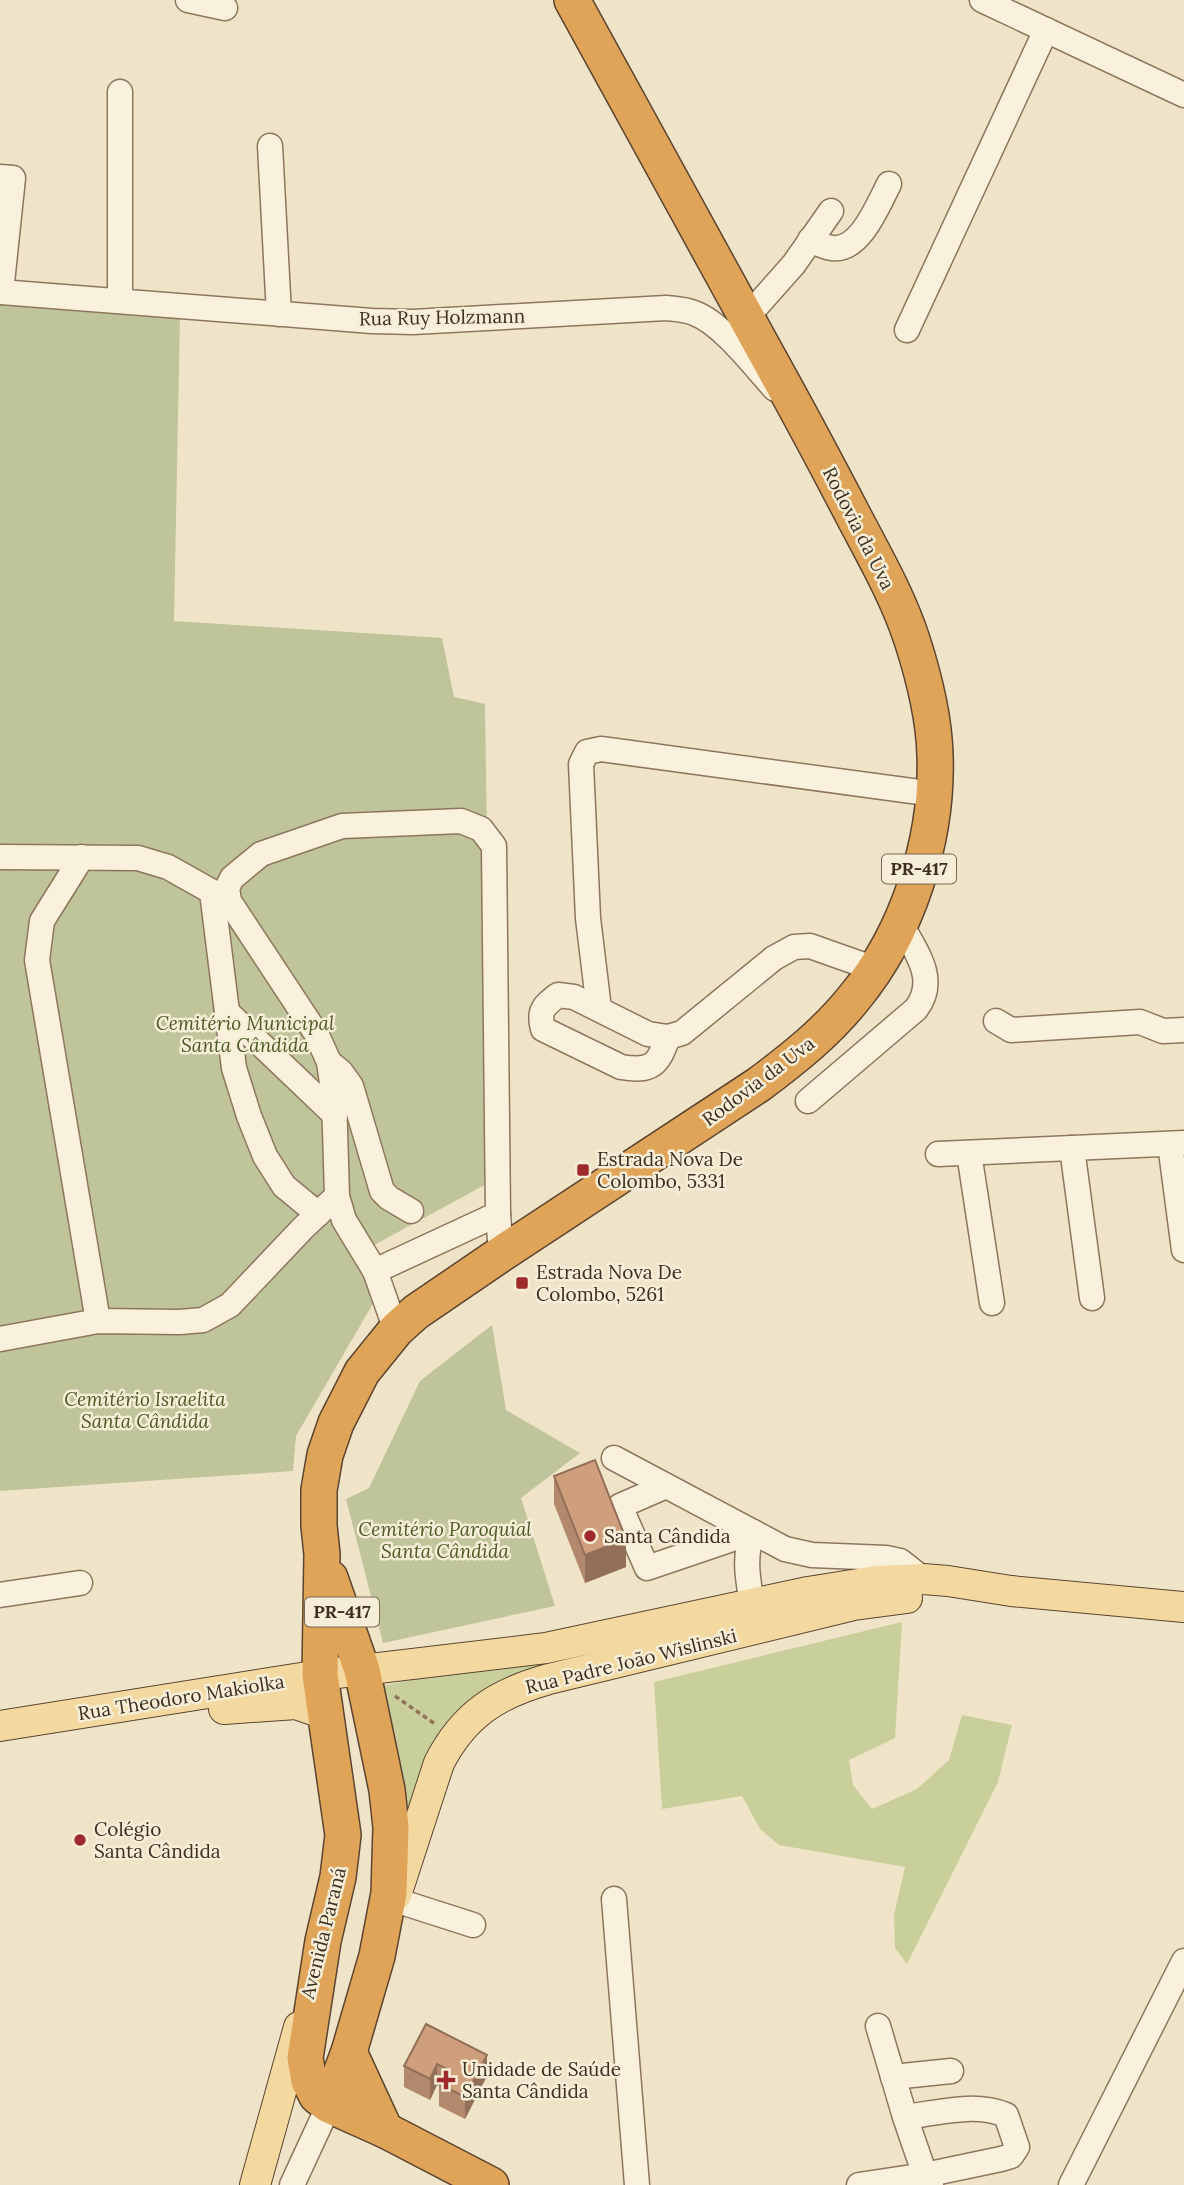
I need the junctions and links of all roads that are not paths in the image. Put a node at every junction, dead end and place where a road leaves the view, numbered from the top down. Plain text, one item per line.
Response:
1 (188, 0) edge
2 (572, 0) edge
3 (982, 0) edge
4 (225, 8) dead end
5 (1046, 30) junction
6 (120, 92) dead end
7 (1184, 95) edge
8 (270, 146) dead end
9 (0, 177) edge
10 (889, 184) dead end
11 (831, 211) dead end
12 (810, 240) junction
13 (0, 292) edge
14 (120, 302) junction
15 (279, 314) junction
16 (747, 317) junction
17 (906, 330) dead end
18 (801, 416) junction
19 (934, 794) junction
20 (0, 857) edge
21 (82, 857) junction
22 (221, 896) junction
23 (900, 922) junction
24 (875, 969) junction
25 (599, 1009) junction
26 (227, 1012) junction
27 (996, 1021) dead end
28 (1184, 1030) edge
29 (668, 1037) junction
30 (329, 1062) junction
31 (808, 1101) dead end
32 (335, 1115) junction
33 (1177, 1143) edge
34 (1072, 1148) junction
35 (969, 1153) junction
36 (938, 1154) dead end
37 (337, 1196) junction
38 (411, 1212) dead end
39 (318, 1214) junction
40 (498, 1214) junction
41 (1184, 1250) edge
42 (500, 1254) junction
43 (375, 1271) junction
44 (1092, 1298) dead end
45 (992, 1303) dead end
46 (98, 1321) junction
47 (396, 1330) junction
48 (0, 1339) edge
49 (614, 1458) dead end
50 (666, 1486) junction
51 (753, 1532) junction
52 (710, 1547) junction
53 (322, 1554) junction
54 (746, 1566) junction
55 (923, 1579) junction
56 (80, 1583) dead end
57 (1011, 1591) junction
58 (0, 1595) edge
59 (752, 1604) junction
60 (1184, 1607) edge
61 (650, 1655) junction
62 (362, 1670) junction
63 (320, 1675) junction
64 (326, 1714) junction
65 (0, 1727) edge
66 (614, 1899) dead end
67 (394, 1900) junction
68 (473, 1924) dead end
69 (323, 1941) junction
70 (377, 1956) junction
71 (1184, 1961) edge
72 (878, 2026) dead end
73 (346, 2060) junction
74 (951, 2071) dead end
75 (893, 2077) junction
76 (319, 2093) junction
77 (905, 2117) junction
78 (385, 2130) junction
79 (270, 2131) junction
80 (928, 2180) edge
81 (255, 2185) edge
82 (271, 2185) edge
83 (292, 2185) edge
84 (308, 2185) edge
85 (491, 2185) edge
86 (637, 2185) edge
87 (859, 2185) edge
88 (1071, 2185) edge

1 - 4 street
2 - 16 highway, Rodovia da Uva / PR-417
3 - 5 street
5 - 7 street
5 - 17 street
6 - 14 street
8 - 15 street
9 - 13 street
10 - 12 street
11 - 12 street
12 - 16 street
13 - 14 street, Rua Ruy Holzmann
14 - 15 street, Rua Ruy Holzmann
15 - 18 street, Rua Ruy Holzmann
16 - 18 highway, Rodovia da Uva / PR-417
18 - 19 highway, Rodovia da Uva / PR-417
19 - 23 highway, Rodovia da Uva / PR-417
19 - 25 street
20 - 21 street
21 - 22 street
21 - 46 street
22 - 26 street
22 - 30 street
22 - 40 street
23 - 24 highway, Rodovia da Uva / PR-417
23 - 31 street
24 - 29 street
24 - 42 highway, Rodovia da Uva / PR-417
25 - 29 street
25 - 29 street
26 - 32 street
26 - 39 street
27 - 28 street
30 - 32 street
30 - 38 street
32 - 37 street
33 - 34 street
33 - 41 street
34 - 35 street
34 - 44 street
35 - 36 street
35 - 45 street
37 - 39 street
37 - 43 street
39 - 46 street
40 - 42 street
40 - 43 street
42 - 47 highway, Rodovia da Uva / PR-417
43 - 47 street
46 - 48 street
47 - 53 highway, Rodovia da Uva / PR-417
49 - 50 street
50 - 51 street
50 - 52 street
51 - 52 street
51 - 54 street
51 - 55 street
52 - 54 street
53 - 62 highway, Rodovia da Uva / PR-417
53 - 63 highway, Rodovia da Uva / PR-417
54 - 59 street
55 - 57 main road, Rua Padre João Wislinski
55 - 59 main road, Rua Padre João Wislinski
56 - 58 street
57 - 60 main road, Rua Padre João Wislinski
57 - 61 main road, Rua Padre João Wislinski
59 - 61 main road
59 - 62 main road, Rua Padre João Wislinski
61 - 67 main road, Rua Padre João Wislinski
62 - 63 main road, Rua Theodoro Makiolka
62 - 70 highway
63 - 64 highway, Avenida Paraná
63 - 65 main road, Rua Theodoro Makiolka
64 - 65 main road, Rua Theodoro Makiolka
64 - 69 highway, Avenida Paraná
66 - 86 street
67 - 68 street
67 - 70 main road, Rua Padre João Wislinski
69 - 76 highway
69 - 79 main road, Avenida Paraná
70 - 73 highway
71 - 88 street
72 - 75 street
73 - 76 highway
73 - 78 highway
74 - 75 street
75 - 77 street
76 - 78 highway
76 - 83 street
76 - 84 street
77 - 80 street
77 - 80 street
78 - 85 highway
79 - 81 main road, Avenida Paraná
79 - 82 street
80 - 87 street

